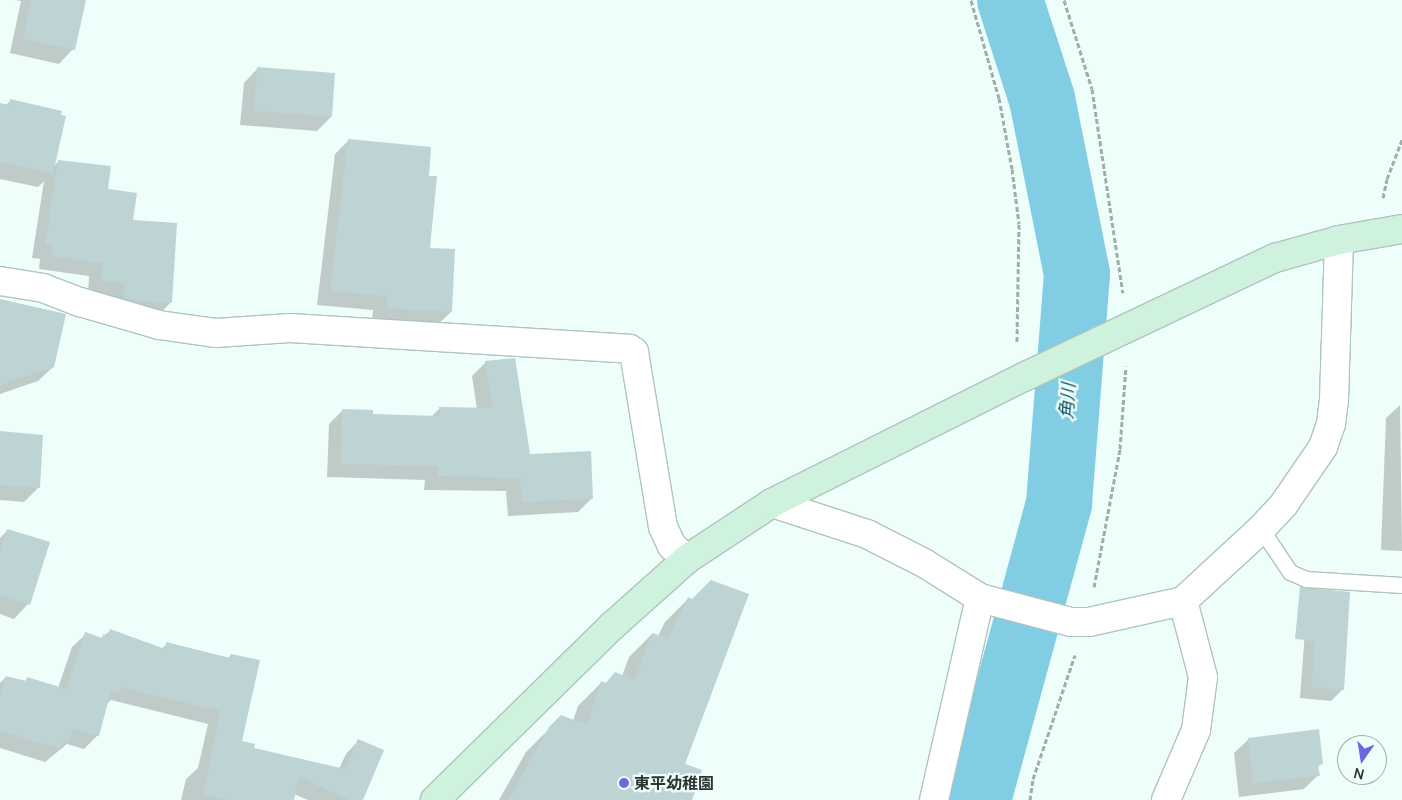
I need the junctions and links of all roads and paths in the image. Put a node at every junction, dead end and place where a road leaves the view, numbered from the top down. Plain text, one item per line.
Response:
1 (970, 0) edge
2 (1064, 0) edge
3 (1402, 140) edge
4 (1393, 230) edge
5 (1338, 240) junction
6 (0, 281) edge
7 (1121, 333) junction
8 (1021, 379) junction
9 (772, 504) junction
10 (1261, 529) junction
11 (687, 559) junction
12 (1402, 585) edge
13 (985, 599) junction
14 (1183, 601) junction
15 (1080, 622) junction
16 (435, 800) edge
17 (934, 800) edge
18 (1030, 800) edge
19 (1166, 800) edge

1 - 8 path
2 - 7 path
3 - 4 path
4 - 5 street
5 - 7 street
5 - 10 street
6 - 11 street
7 - 8 street
7 - 15 path
8 - 9 street
9 - 11 street
9 - 13 street
10 - 12 lane
10 - 14 street
11 - 16 street
13 - 15 street
13 - 17 street
14 - 15 street
14 - 19 street
15 - 18 path

